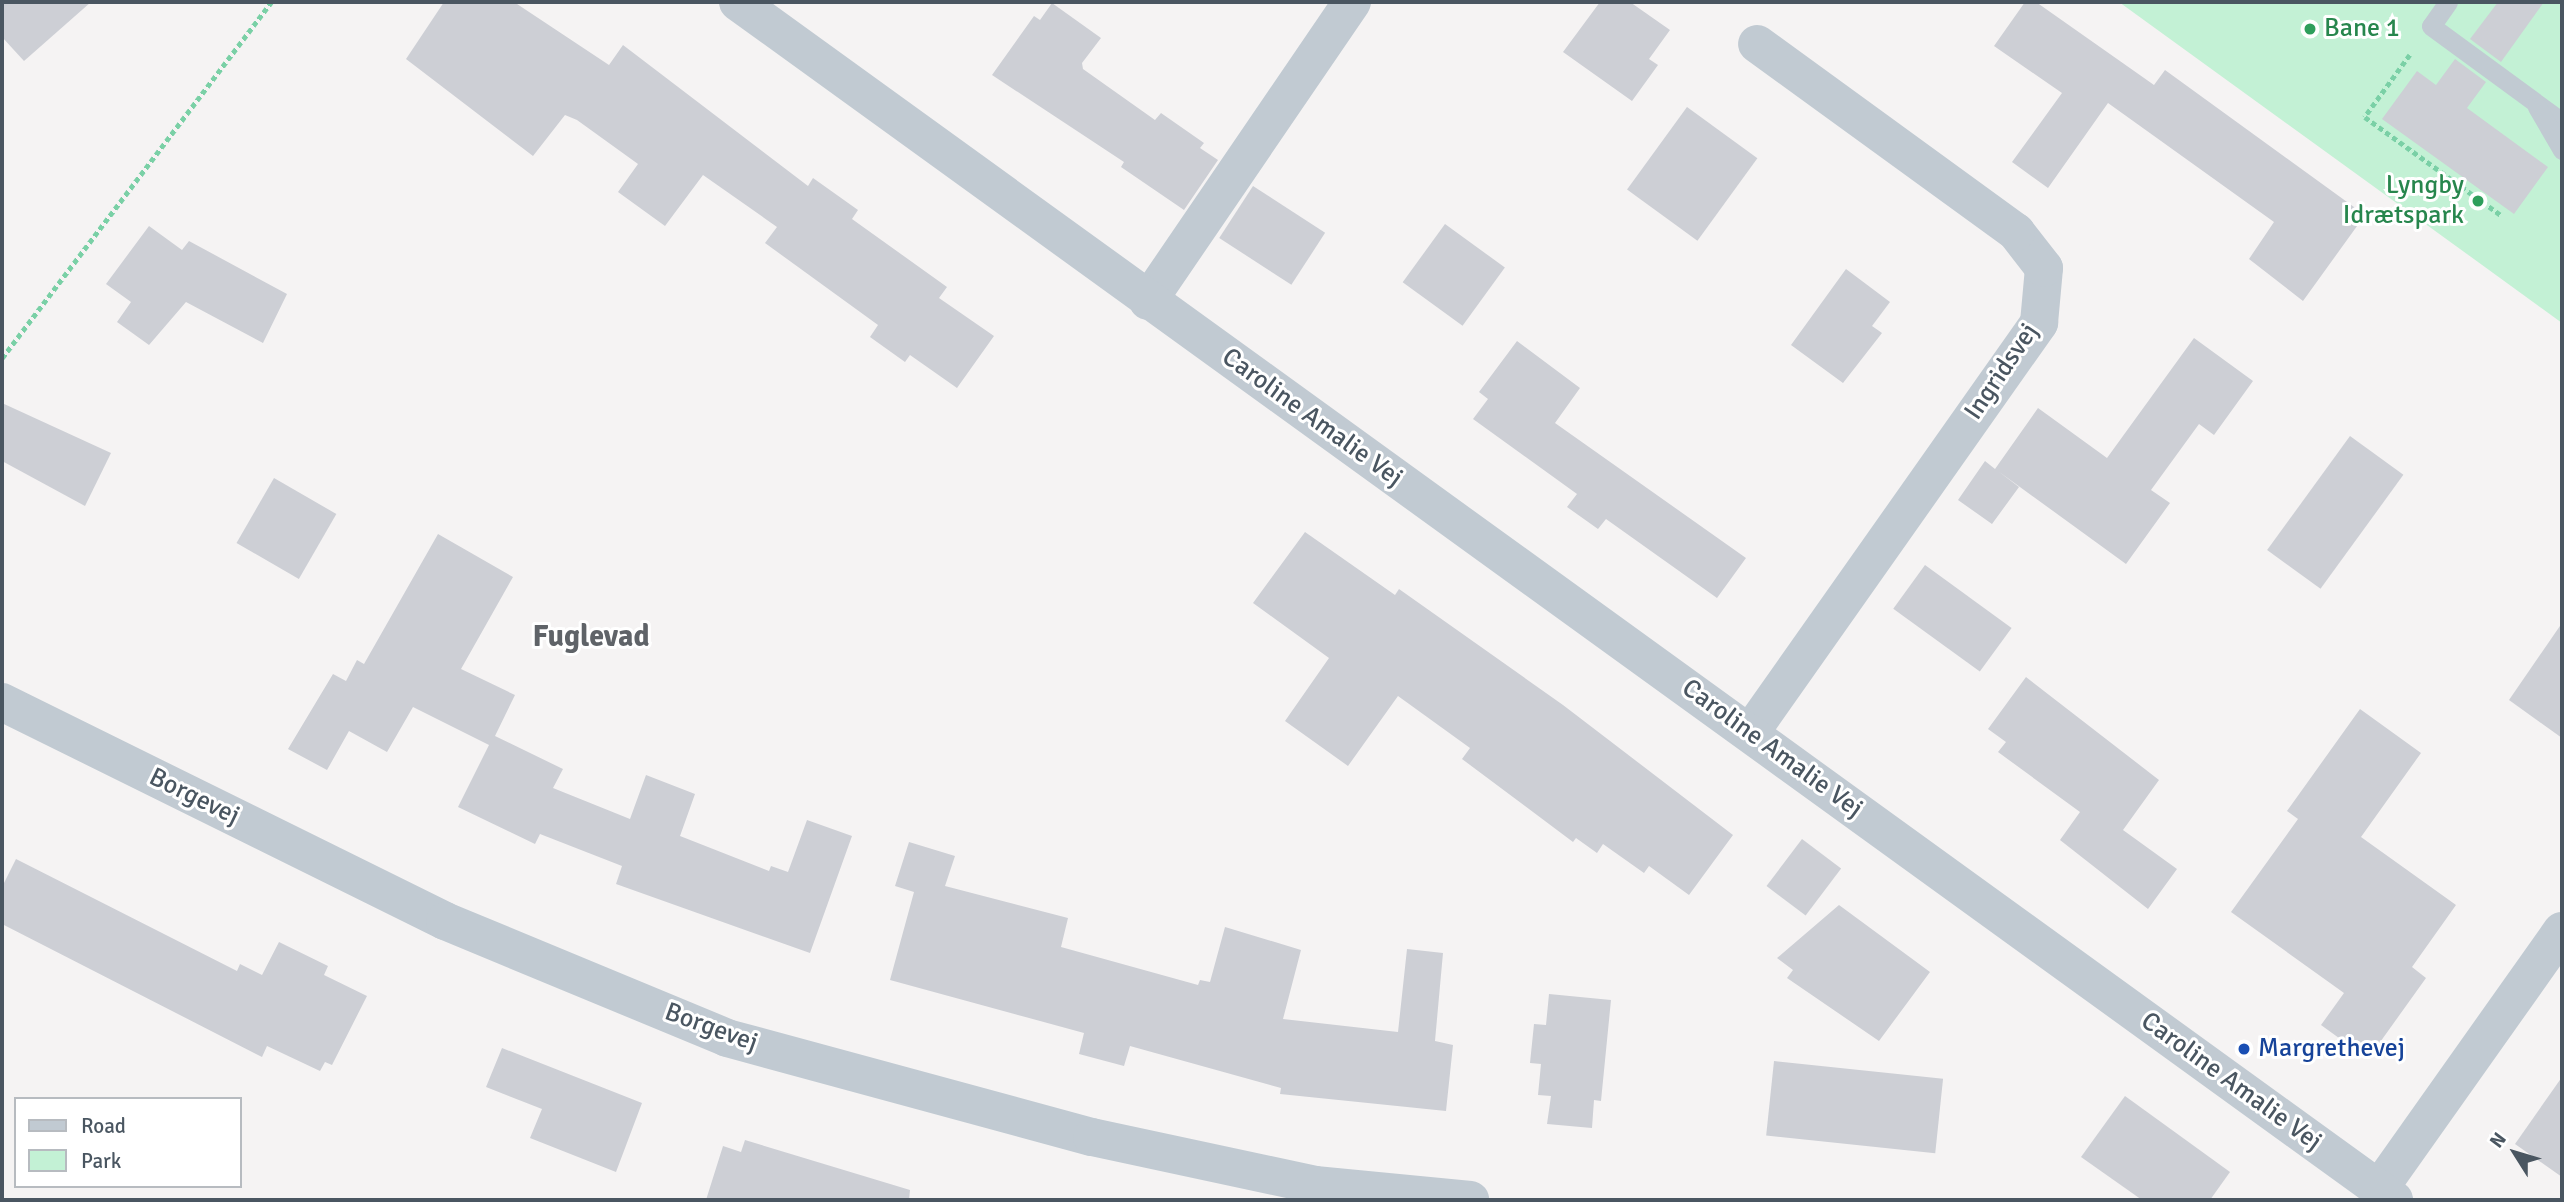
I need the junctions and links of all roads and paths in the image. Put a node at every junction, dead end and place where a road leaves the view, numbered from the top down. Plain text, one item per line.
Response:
1 (271, 2) edge
2 (738, 2) edge
3 (1352, 2) edge
4 (2448, 2) edge
5 (2431, 26) junction
6 (1757, 44) dead end
7 (2533, 100) junction
8 (2562, 122) edge
9 (2562, 150) edge
10 (2501, 215) dead end
11 (1148, 301) junction
12 (2, 358) edge
13 (2, 702) edge
14 (1750, 733) junction
15 (2562, 931) edge
16 (2386, 1194) edge
17 (1470, 1200) edge

1 - 12 path
2 - 11 street, Caroline Amalie Vej
3 - 11 street
4 - 5 lane
5 - 7 lane
5 - 10 path
6 - 14 street, Ingridsvej
7 - 8 lane
7 - 9 lane
11 - 14 street, Caroline Amalie Vej
13 - 17 street, Borgevej
14 - 16 street, Caroline Amalie Vej
15 - 16 street

